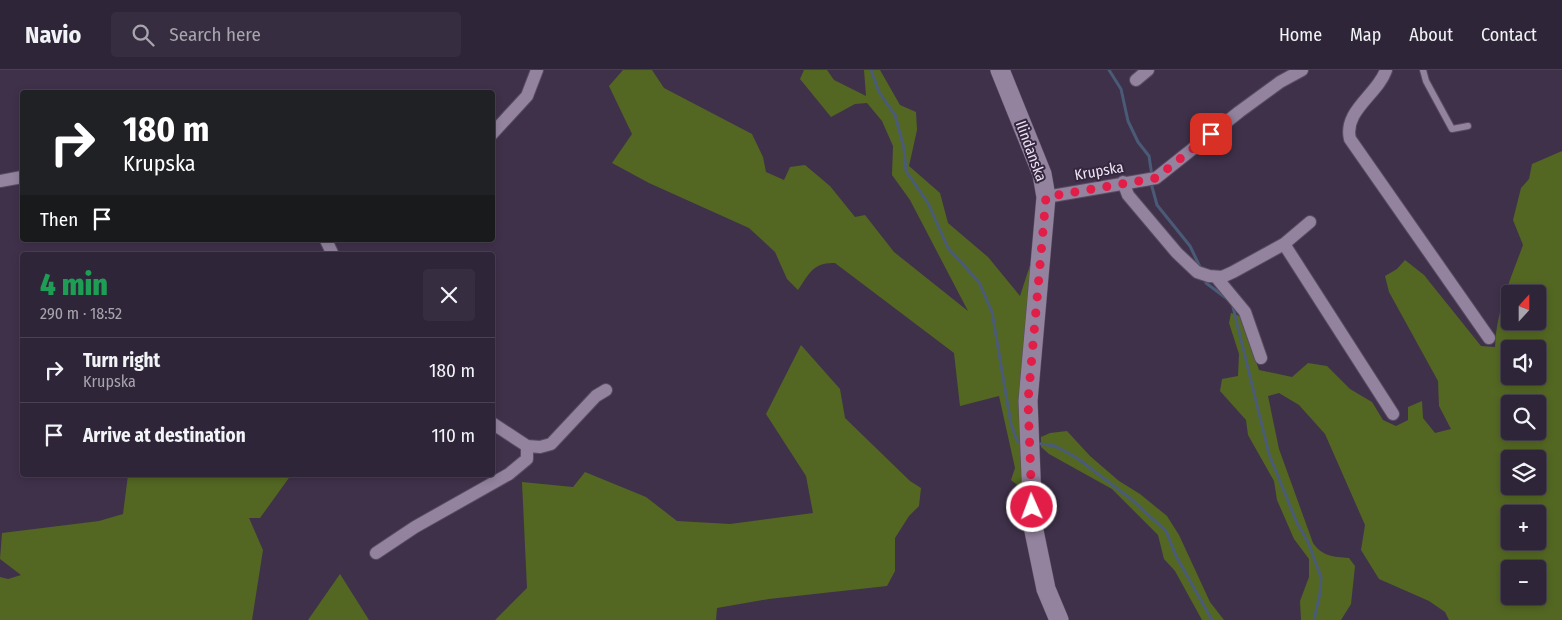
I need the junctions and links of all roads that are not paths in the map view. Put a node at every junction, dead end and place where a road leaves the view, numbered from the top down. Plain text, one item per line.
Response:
1 (537, 70) edge
2 (1000, 70) edge
3 (1148, 70) edge
4 (1302, 70) edge
5 (1386, 70) edge
6 (1423, 70) edge
7 (1136, 80) dead end
8 (1468, 126) dead end
9 (495, 131) edge
10 (20, 177) edge
11 (0, 181) edge
12 (1122, 182) junction
13 (1046, 197) junction
14 (1310, 222) dead end
15 (1284, 244) junction
16 (1207, 275) junction
17 (1489, 338) dead end
18 (1260, 358) dead end
19 (606, 390) dead end
20 (1393, 414) dead end
21 (495, 426) edge
22 (527, 446) junction
23 (376, 553) dead end
24 (1059, 620) edge

1 - 9 street
2 - 13 street, Ilindanska
3 - 7 street
4 - 12 street, Krupska
5 - 17 street
6 - 8 lane
10 - 11 street
12 - 13 street, Krupska
12 - 16 street
13 - 24 street, Ilindanska
14 - 15 street
15 - 16 street
15 - 20 street
16 - 18 street
19 - 22 street
21 - 22 street
22 - 23 street

